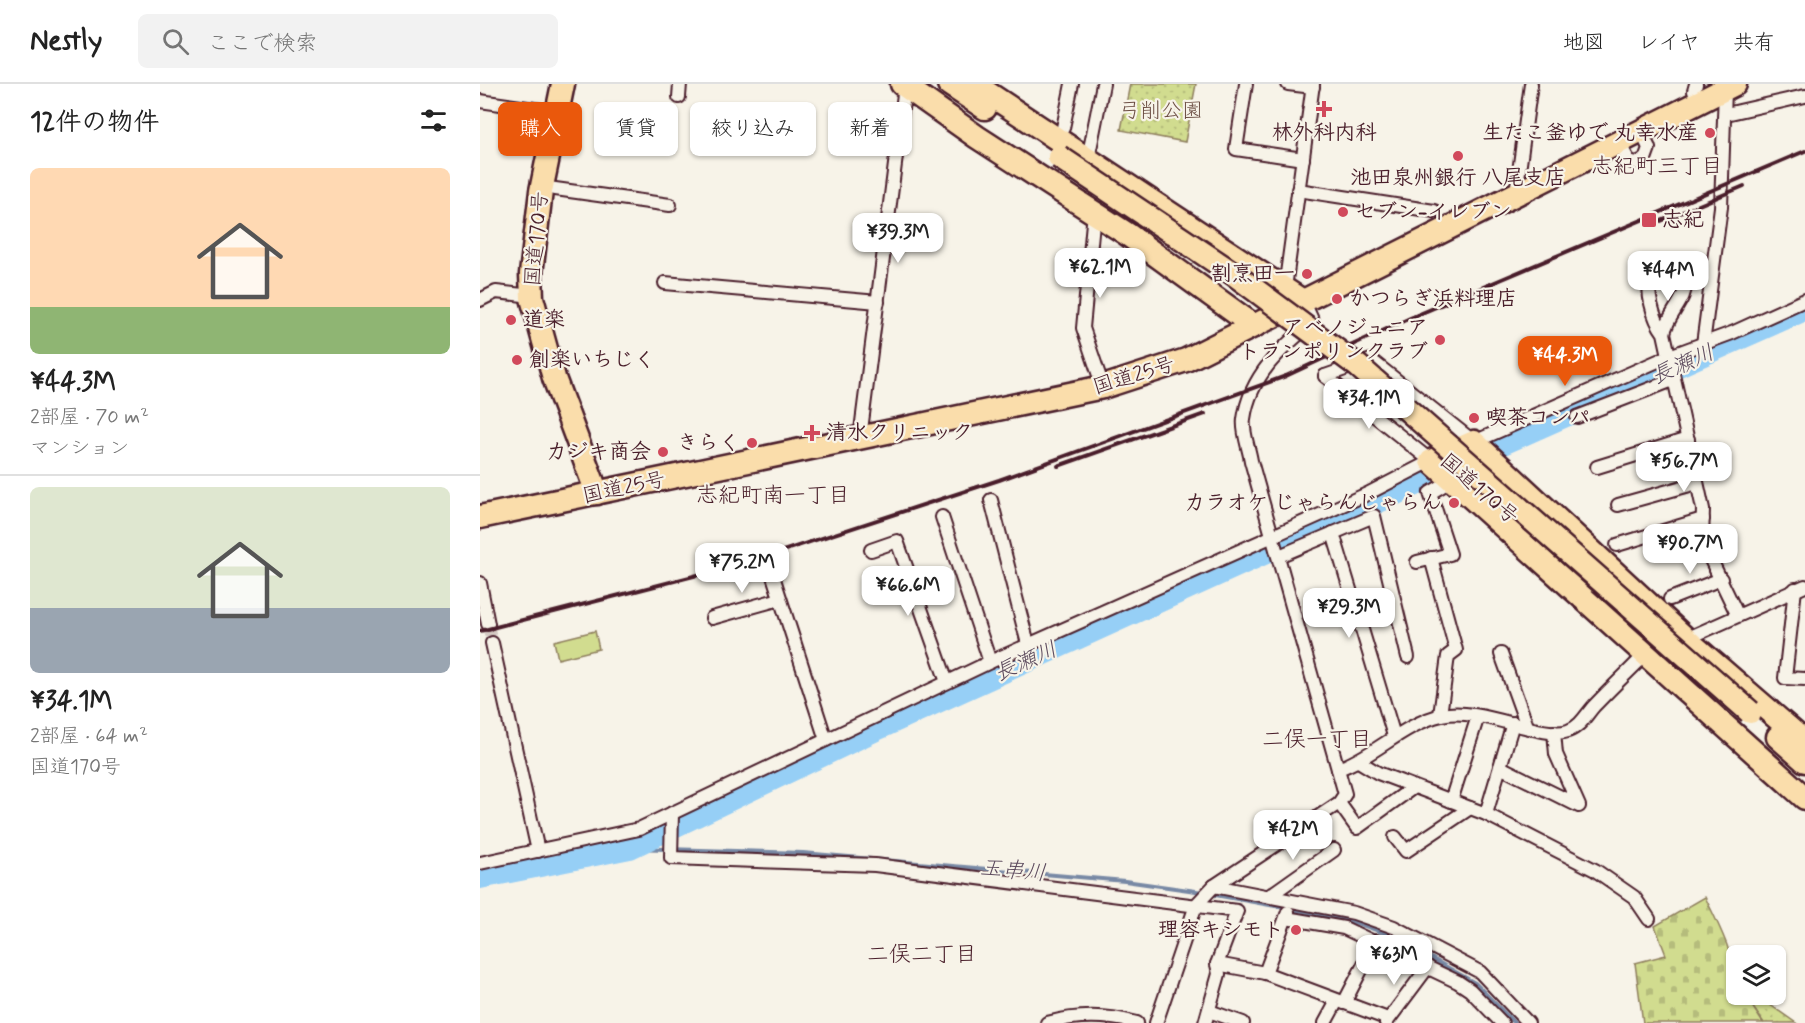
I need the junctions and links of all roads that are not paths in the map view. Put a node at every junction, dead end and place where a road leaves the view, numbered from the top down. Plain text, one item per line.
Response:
1 (563, 84) edge
2 (680, 84) edge
3 (949, 84) edge
4 (974, 84) edge
5 (1072, 84) edge
6 (1102, 84) edge
7 (1246, 84) edge
8 (1288, 84) edge
9 (1531, 84) edge
10 (910, 85) edge
11 (1313, 86) edge
12 (1730, 87) edge
13 (1697, 93) edge
14 (1805, 96) edge
15 (678, 97) dead end
16 (480, 101) edge
17 (558, 102) edge
18 (498, 104) edge
19 (1726, 114) junction
20 (1056, 155) junction
21 (547, 156) edge
22 (1088, 159) junction
23 (1303, 159) junction
24 (541, 187) junction
25 (1298, 190) junction
26 (1516, 193) junction
27 (670, 205) dead end
28 (1434, 211) dead end
29 (1094, 212) junction
30 (1218, 244) junction
31 (1194, 282) junction
32 (665, 284) dead end
33 (1285, 288) junction
34 (532, 296) junction
35 (480, 300) edge
36 (1805, 300) edge
37 (878, 302) junction
38 (1304, 302) junction
39 (1254, 326) junction
40 (1664, 333) junction
41 (1703, 344) junction
42 (1667, 357) junction
43 (1673, 380) junction
44 (1103, 387) junction
45 (1577, 417) dead end
46 (860, 438) junction
47 (1688, 439) junction
48 (1473, 442) junction
49 (1431, 461) junction
50 (1597, 466) dead end
51 (1452, 480) junction
52 (1697, 483) junction
53 (597, 494) junction
54 (991, 500) dead end
55 (1618, 505) dead end
56 (480, 517) edge
57 (942, 517) dead end
58 (1703, 519) junction
59 (1333, 533) junction
60 (1273, 534) junction
61 (1617, 545) dead end
62 (871, 550) dead end
63 (1279, 556) junction
64 (1431, 558) junction
65 (1417, 562) dead end
66 (773, 576) dead end
67 (1721, 579) junction
68 (480, 583) edge
69 (1800, 587) edge
70 (780, 599) junction
71 (1670, 599) dead end
72 (1737, 614) junction
73 (712, 618) dead end
74 (488, 624) tunnel mouth
75 (1686, 639) junction
76 (492, 643) tunnel mouth
77 (1029, 644) junction
78 (1501, 654) dead end
79 (1646, 654) junction
80 (1408, 657) dead end
81 (990, 662) junction
82 (1805, 679) edge
83 (947, 681) junction
84 (1440, 715) junction
85 (1478, 716) junction
86 (1745, 717) junction
87 (1513, 723) junction
88 (1527, 726) junction
89 (1554, 732) junction
90 (1394, 736) junction
91 (826, 740) junction
92 (1805, 742) edge
93 (1805, 761) edge
94 (1360, 762) junction
95 (1500, 767) junction
96 (1338, 769) junction
97 (1805, 779) edge
98 (1414, 787) junction
99 (1805, 798) edge
100 (1451, 801) junction
101 (1339, 803) junction
102 (1470, 808) junction
103 (672, 813) junction
104 (1486, 814) junction
105 (1395, 837) dead end
106 (1334, 850) dead end
107 (538, 851) junction
108 (480, 863) edge
109 (1214, 885) junction
110 (1269, 896) junction
111 (1292, 901) junction
112 (1196, 905) junction
113 (1286, 918) junction
114 (1649, 919) dead end
115 (1376, 941) junction
116 (1217, 964) junction
117 (1428, 967) junction
118 (1264, 972) junction
119 (1341, 1002) junction
120 (1207, 1017) edge
121 (1118, 1020) edge
122 (1387, 1021) edge
123 (1047, 1023) edge
124 (1137, 1023) edge
125 (1156, 1023) edge
126 (1243, 1023) edge
127 (1324, 1023) edge
128 (1502, 1023) edge
129 (1528, 1023) edge

1 - 17 highway, 国道170号
2 - 15 street
3 - 20 highway, 国道170号
4 - 20 highway
5 - 20 street
6 - 22 street
7 - 23 street
8 - 11 street
9 - 26 street
10 - 20 highway, 国道170号
10 - 29 highway
10 - 37 street
11 - 23 street
12 - 13 highway, 国道25号
12 - 19 street
13 - 26 highway, 国道25号
14 - 19 street
16 - 18 street
19 - 41 street
20 - 22 highway
20 - 86 highway, 国道170号
21 - 24 highway, 国道170号
22 - 30 highway
23 - 25 street
24 - 27 street
24 - 34 highway, 国道170号
25 - 28 street
25 - 33 street
26 - 38 highway, 国道25号
29 - 31 highway
29 - 44 street
30 - 31 highway
30 - 33 highway
31 - 39 highway
32 - 37 street
33 - 38 highway
34 - 35 street
34 - 53 highway, 国道170号
36 - 41 street
37 - 46 street
38 - 39 highway, 国道25号
38 - 60 street
39 - 44 highway, 国道25号
40 - 40 street
40 - 42 street
41 - 42 street
42 - 43 street
42 - 48 street
43 - 45 street
43 - 47 street
44 - 46 highway, 国道25号
46 - 53 highway, 国道25号
47 - 50 street
47 - 52 street
48 - 49 highway
48 - 49 street
48 - 75 highway
49 - 51 highway
49 - 60 street
51 - 64 street
51 - 79 highway
52 - 55 street
52 - 58 street
53 - 56 highway, 国道25号
54 - 77 street
57 - 81 street
58 - 61 street
58 - 67 street
59 - 63 street
59 - 80 street
59 - 90 street
60 - 63 street
60 - 77 street
62 - 83 street
63 - 96 street
64 - 65 street
64 - 84 street
66 - 70 street
67 - 71 street
67 - 72 street
68 - 74 street
69 - 72 street
69 - 82 street
70 - 73 street
70 - 91 street
72 - 75 street
75 - 92 highway
76 - 107 street
77 - 81 street
78 - 88 street
79 - 89 street
79 - 99 highway
81 - 83 street
83 - 91 street
84 - 85 street
84 - 90 street
85 - 87 street
85 - 100 street
86 - 93 highway, 国道170号
86 - 97 highway, 国道170号
87 - 88 street
87 - 95 street
88 - 89 street
89 - 95 street
90 - 94 street
91 - 103 street
94 - 96 street
94 - 98 street
95 - 104 street
96 - 101 street
98 - 100 street
98 - 101 street
100 - 102 street
101 - 109 street
102 - 104 street
102 - 105 street
103 - 107 street
103 - 112 street
104 - 114 street
106 - 110 street
107 - 108 street
109 - 110 street
109 - 112 street
110 - 111 street
111 - 113 street
111 - 129 street
112 - 116 street
112 - 125 street
113 - 115 street
113 - 118 street
115 - 117 street
115 - 119 street
116 - 118 street
116 - 120 street
117 - 122 street
117 - 128 street
118 - 119 street
119 - 122 street
119 - 127 street
120 - 126 street
121 - 123 street
121 - 124 street

